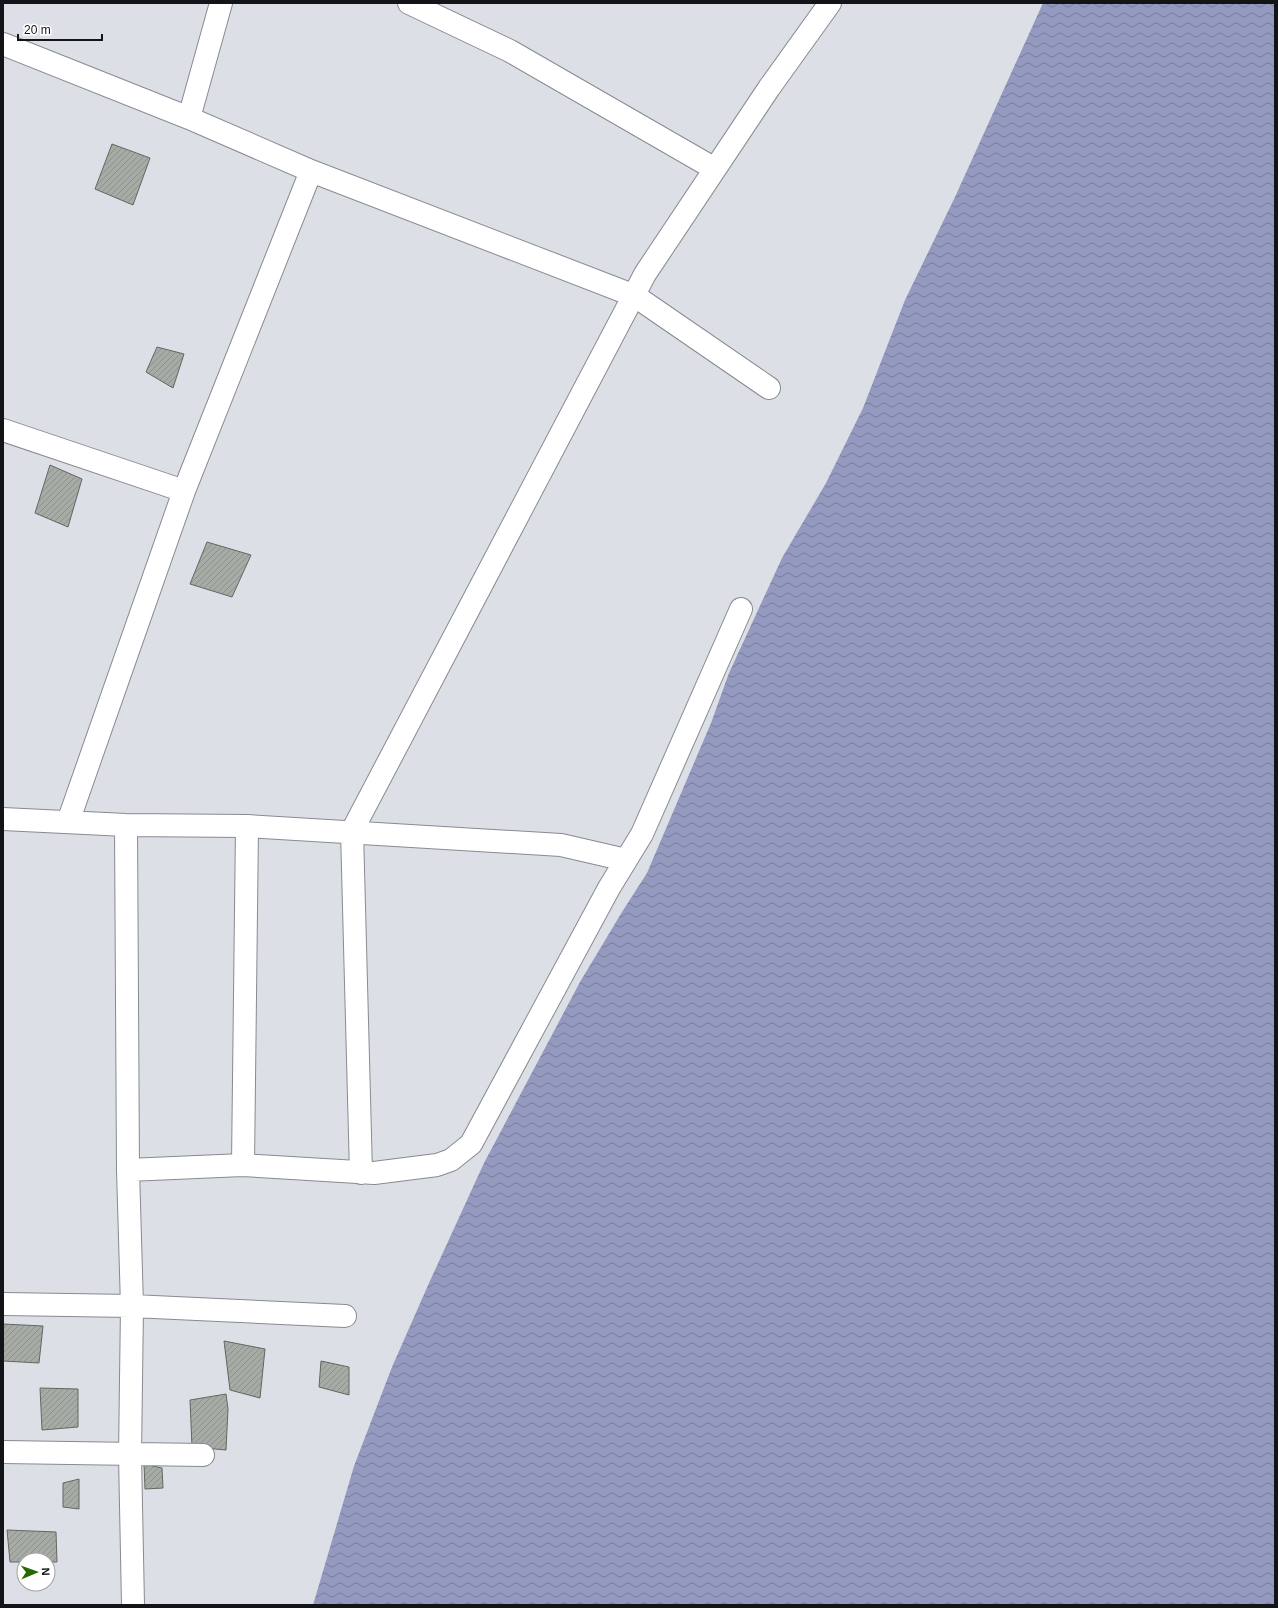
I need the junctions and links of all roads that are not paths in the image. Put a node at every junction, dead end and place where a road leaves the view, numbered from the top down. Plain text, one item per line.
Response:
1 (222, 3) edge
2 (409, 3) edge
3 (830, 3) edge
4 (3, 44) edge
5 (189, 118) junction
6 (716, 169) junction
7 (311, 171) junction
8 (634, 296) junction
9 (769, 388) dead end
10 (3, 430) edge
11 (184, 491) junction
12 (741, 609) dead end
13 (3, 818) edge
14 (68, 822) junction
15 (126, 825) junction
16 (247, 826) junction
17 (352, 831) junction
18 (626, 860) junction
19 (243, 1166) junction
20 (128, 1170) junction
21 (361, 1172) junction
22 (3, 1304) edge
23 (132, 1306) junction
24 (345, 1316) dead end
25 (3, 1452) edge
26 (130, 1455) junction
27 (203, 1455) dead end
28 (133, 1605) edge

1 - 5 street
2 - 6 street
3 - 6 street
4 - 5 street
5 - 7 street
6 - 8 street
7 - 8 street
7 - 11 street
8 - 9 street
8 - 17 street
10 - 11 street
11 - 14 street
12 - 18 street
13 - 14 street
14 - 15 street
15 - 16 street
15 - 20 street
16 - 17 street
16 - 19 street
17 - 18 street
17 - 21 street
18 - 21 street
19 - 20 street
19 - 21 street
20 - 23 street
22 - 23 street
23 - 24 street
23 - 26 street
25 - 26 street
26 - 27 street
26 - 28 street

